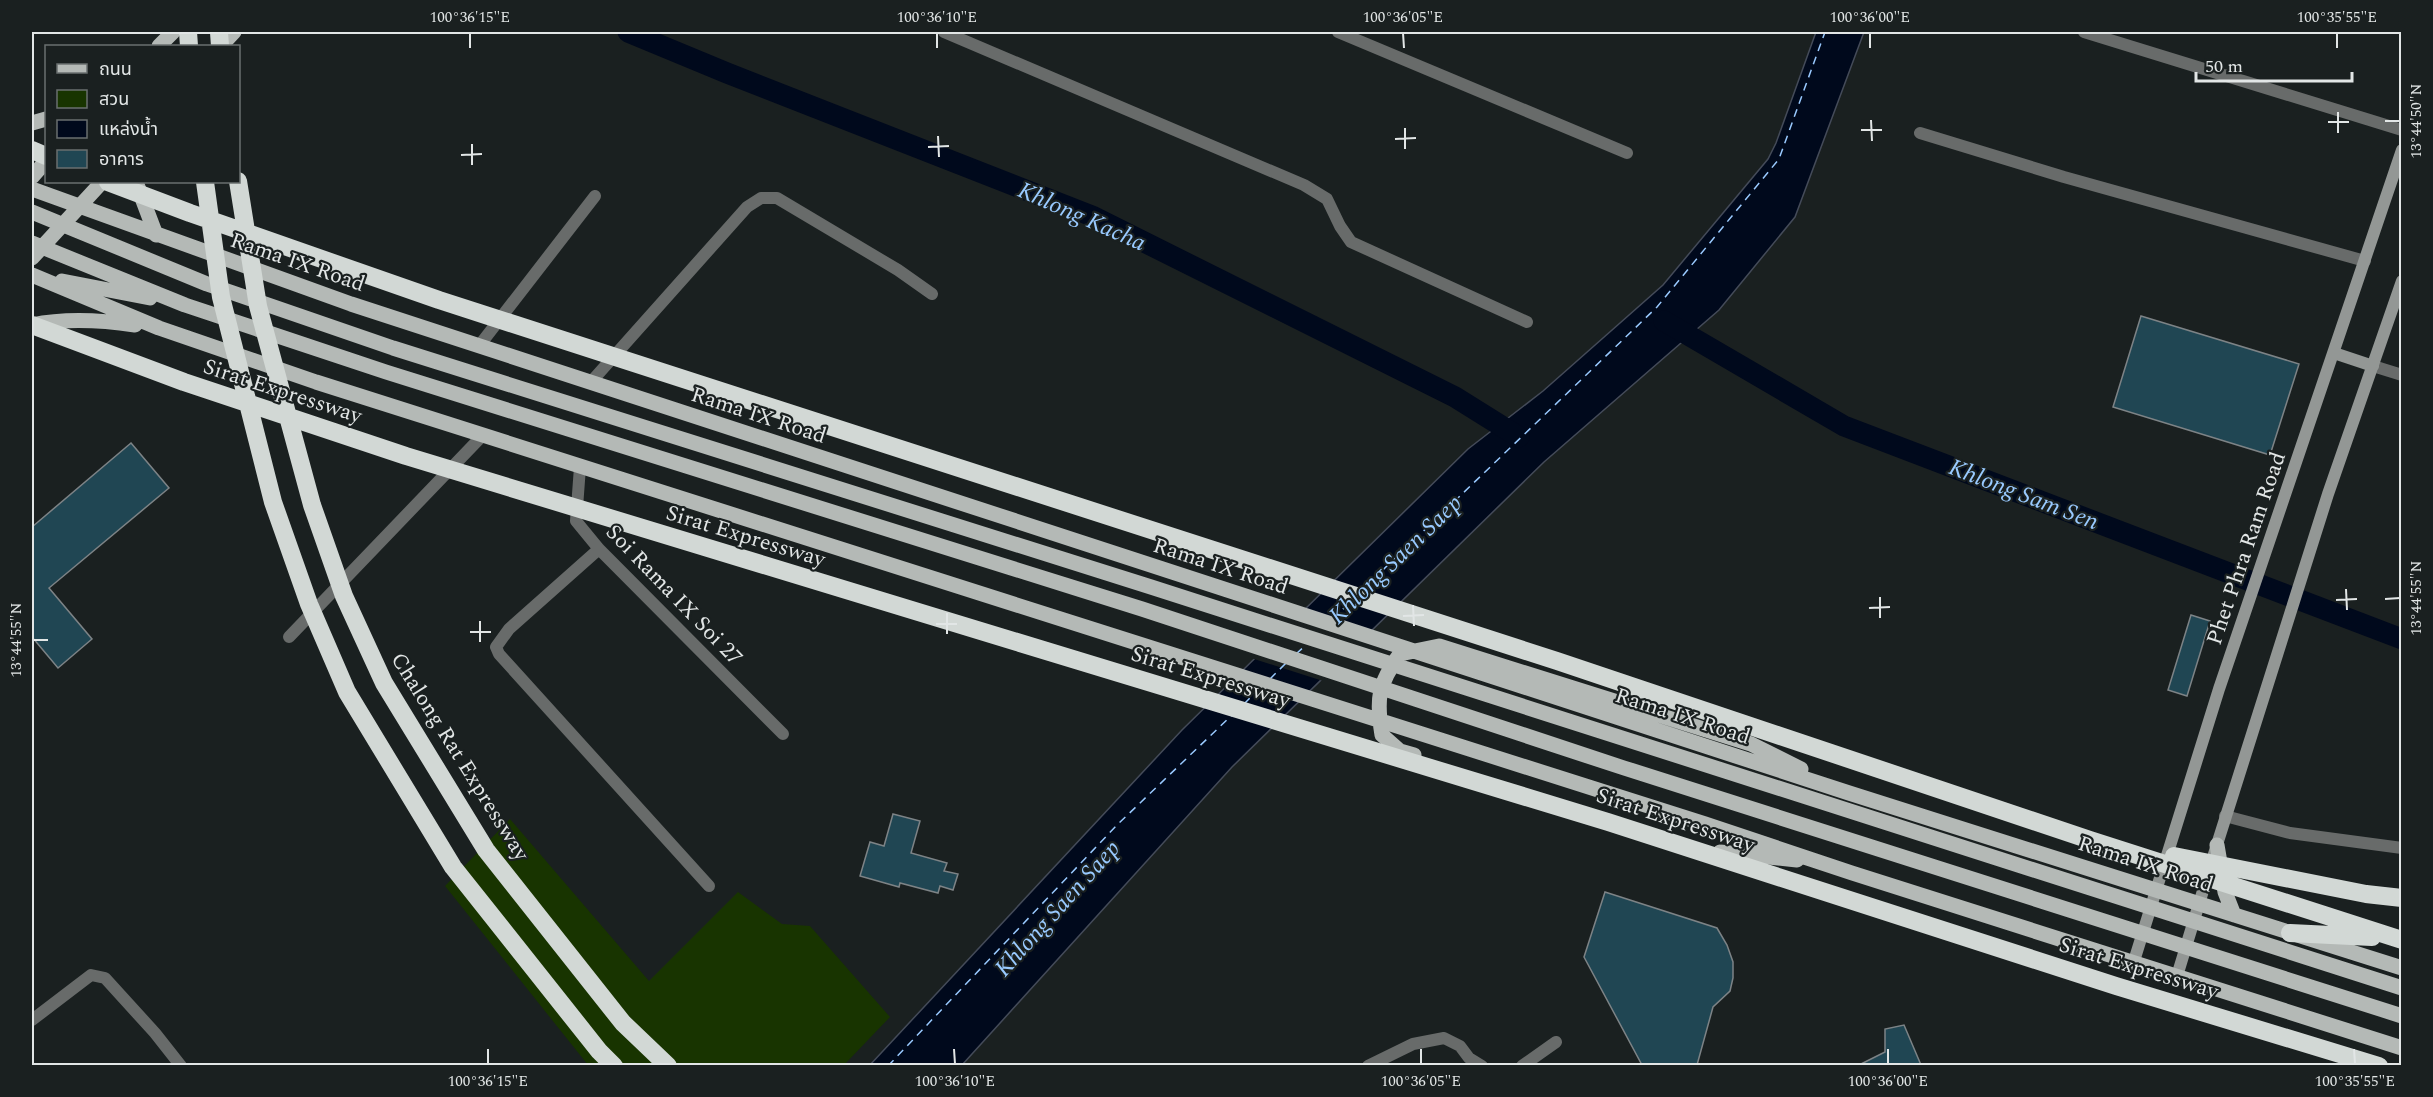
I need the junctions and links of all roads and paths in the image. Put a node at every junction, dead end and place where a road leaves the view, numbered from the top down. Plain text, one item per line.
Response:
1 (174, 32) edge
2 (234, 32) edge
3 (945, 32) edge
4 (1338, 32) edge
5 (2084, 32) edge
6 (160, 45) edge
7 (221, 45) edge
8 (2402, 130) edge
9 (1920, 133) dead end
10 (2402, 150) edge
11 (1627, 153) dead end
12 (45, 163) edge
13 (32, 177) edge
14 (101, 183) edge
15 (111, 183) edge
16 (136, 183) edge
17 (205, 183) edge
18 (238, 183) edge
19 (32, 189) edge
20 (595, 196) dead end
21 (80, 207) junction
22 (32, 212) edge
23 (156, 235) junction
24 (32, 243) edge
25 (32, 258) edge
26 (2365, 261) junction
27 (32, 275) edge
28 (32, 281) edge
29 (2402, 281) edge
30 (932, 294) dead end
31 (185, 305) junction
32 (1527, 322) dead end
33 (32, 325) edge
34 (159, 328) junction
35 (478, 346) junction
36 (2334, 353) junction
37 (2373, 366) junction
38 (2402, 375) edge
39 (591, 382) junction
40 (482, 436) junction
41 (580, 466) junction
42 (599, 549) junction
43 (289, 637) dead end
44 (783, 734) dead end
45 (1849, 793) junction
46 (2225, 816) junction
47 (2090, 840) junction
48 (2217, 845) junction
49 (2402, 848) edge
50 (1821, 861) junction
51 (709, 886) dead end
52 (2156, 890) junction
53 (2402, 898) edge
54 (2200, 904) junction
55 (2234, 915) junction
56 (2290, 933) junction
57 (2402, 939) edge
58 (2134, 961) junction
59 (2402, 968) edge
60 (2177, 976) junction
61 (2402, 988) edge
62 (2402, 1016) edge
63 (32, 1020) edge
64 (1556, 1042) dead end
65 (2402, 1048) edge
66 (181, 1065) edge
67 (614, 1065) edge
68 (668, 1065) edge
69 (1368, 1065) edge
70 (1482, 1065) edge
71 (1522, 1065) edge
72 (2379, 1065) edge

1 - 6 main road
2 - 7 main road
3 - 32 street
4 - 11 street
5 - 8 street
9 - 26 street
10 - 26 street, Phet Phra Ram Road
12 - 13 main road
14 - 21 main road
15 - 47 highway
16 - 23 main road
17 - 67 highway
18 - 68 highway, Chalong Rat Expressway
19 - 21 main road, Rama IX Road
20 - 35 street
21 - 23 main road, Rama IX Road
21 - 25 main road
22 - 61 main road, Rama IX Road
23 - 35 main road, Rama IX Road
24 - 31 main road
26 - 36 street, Phet Phra Ram Road
27 - 34 main road
28 - 31 main road
29 - 37 street
30 - 39 street
31 - 62 main road
33 - 34 main road
33 - 72 highway, Sirat Expressway
34 - 40 main road
35 - 39 main road, Rama IX Road
36 - 37 street
36 - 52 street, Phet Phra Ram Road
37 - 38 street
37 - 46 street
39 - 45 main road, Rama IX Road
40 - 41 main road
40 - 43 street
41 - 42 street, Soi Rama IX Soi 27
41 - 50 main road
42 - 44 street, Soi Rama IX Soi 27
42 - 51 street
45 - 50 main road
45 - 52 main road, Rama IX Road
46 - 48 street
46 - 49 street
47 - 53 highway
47 - 57 highway
48 - 54 street
48 - 55 main road
50 - 58 main road
52 - 54 main road, Rama IX Road
52 - 58 street, Phet Phra Ram Road
54 - 55 main road, Rama IX Road
54 - 60 street
55 - 56 main road, Rama IX Road
56 - 57 highway
56 - 59 main road, Rama IX Road
58 - 60 main road
60 - 65 main road
63 - 66 street
64 - 71 street
69 - 70 street

